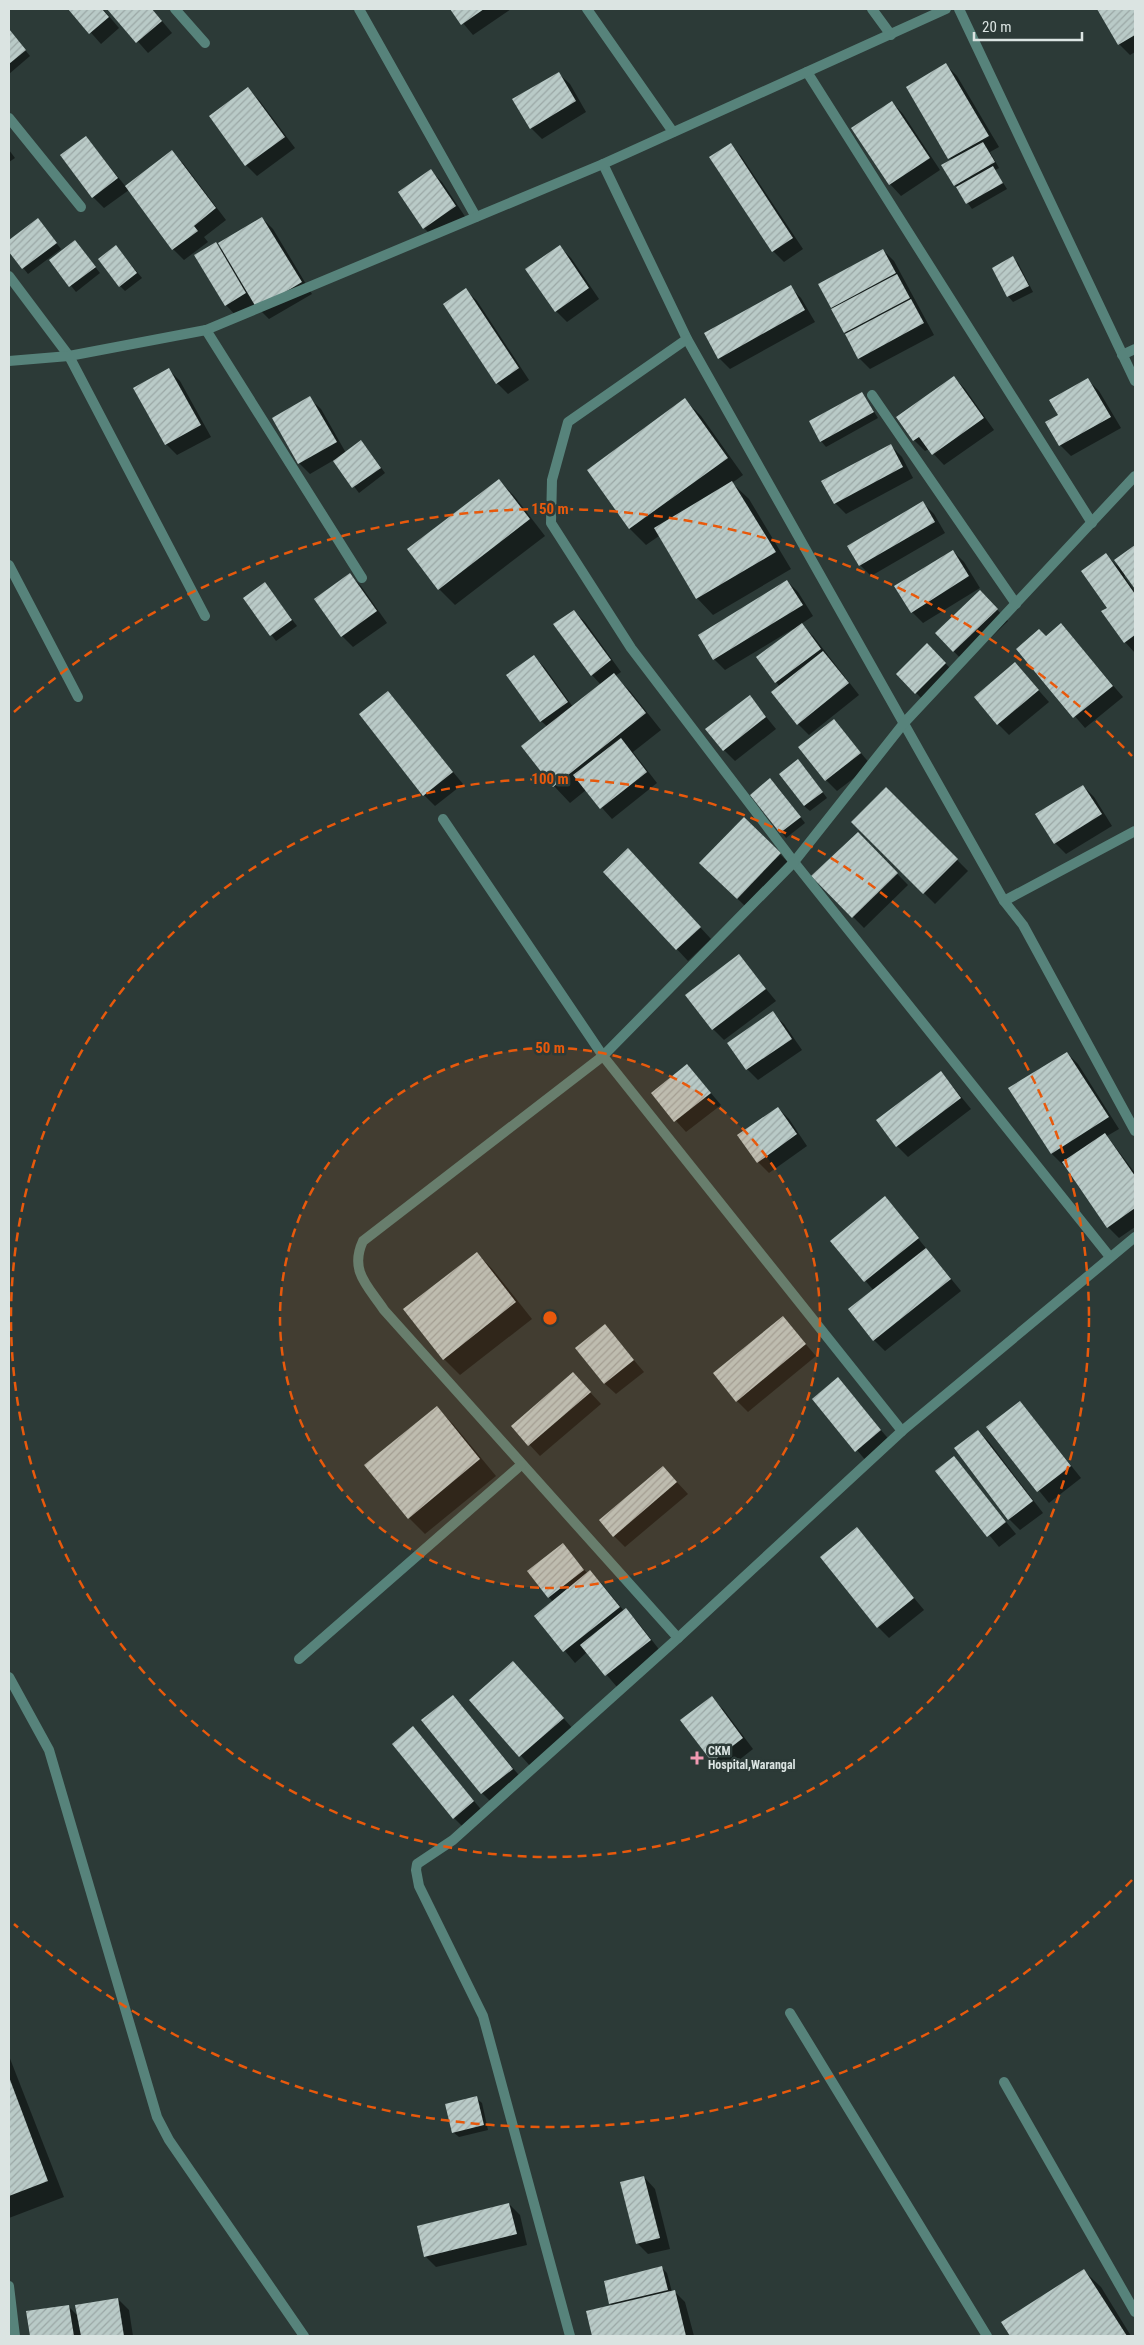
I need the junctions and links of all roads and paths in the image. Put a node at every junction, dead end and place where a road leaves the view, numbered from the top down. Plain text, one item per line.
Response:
1 (175, 9) edge
2 (359, 9) edge
3 (587, 9) edge
4 (872, 9) edge
5 (946, 9) edge
6 (959, 9) edge
7 (891, 35) junction
8 (205, 43) dead end
9 (807, 72) junction
10 (9, 118) edge
11 (673, 132) junction
12 (603, 164) junction
13 (81, 207) dead end
14 (476, 217) junction
15 (9, 276) edge
16 (206, 330) junction
17 (687, 339) junction
18 (1135, 349) edge
19 (1122, 354) junction
20 (69, 356) junction
21 (9, 361) edge
22 (1135, 381) edge
23 (872, 395) dead end
24 (1135, 476) edge
25 (1092, 523) junction
26 (9, 565) edge
27 (362, 578) dead end
28 (1016, 604) junction
29 (205, 616) dead end
30 (78, 697) dead end
31 (904, 723) junction
32 (443, 819) dead end
33 (1135, 831) edge
34 (794, 862) junction
35 (1004, 901) junction
36 (603, 1056) junction
37 (1135, 1131) edge
38 (1135, 1237) edge
39 (1110, 1257) junction
40 (902, 1431) junction
41 (521, 1465) junction
42 (678, 1638) junction
43 (299, 1659) dead end
44 (9, 1677) edge
45 (790, 2013) dead end
46 (1004, 2082) dead end
47 (9, 2286) edge
48 (1135, 2312) edge
49 (15, 2336) edge
50 (304, 2336) edge
51 (570, 2336) edge
52 (987, 2336) edge

1 - 8 street
2 - 14 street
3 - 11 street
4 - 7 street
5 - 7 street
6 - 19 street
7 - 9 street
9 - 11 street
9 - 25 street
10 - 13 street
11 - 12 street
12 - 14 street
12 - 17 street
14 - 16 street
15 - 20 street
16 - 20 street
16 - 27 street
17 - 31 street
17 - 34 street
18 - 19 street
19 - 22 street
20 - 21 street
20 - 29 street
23 - 28 street
24 - 25 street
25 - 28 street
26 - 30 street
28 - 31 street
31 - 34 street
31 - 35 street
32 - 36 street
33 - 35 street
34 - 36 street
34 - 39 street
35 - 37 street
36 - 40 street
36 - 41 street
38 - 39 street
39 - 40 street
40 - 42 street
41 - 42 street
41 - 43 street
42 - 51 street
44 - 50 street
45 - 52 street
46 - 48 street
47 - 49 street

